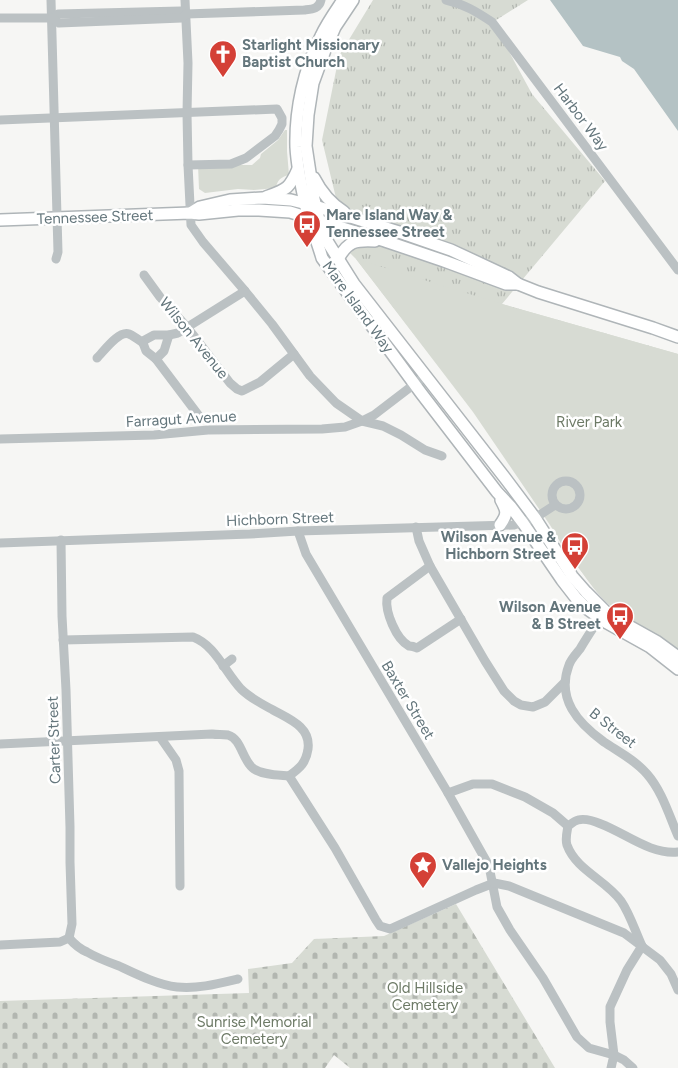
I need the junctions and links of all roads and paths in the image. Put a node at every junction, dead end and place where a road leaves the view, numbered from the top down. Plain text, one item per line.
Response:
1 (51, 0) edge
2 (185, 0) edge
3 (343, 0) edge
4 (353, 0) edge
5 (446, 0) edge
6 (318, 4) edge
7 (186, 14) junction
8 (0, 18) edge
9 (52, 18) junction
10 (187, 112) junction
11 (54, 118) junction
12 (0, 120) edge
13 (188, 164) junction
14 (304, 167) junction
15 (262, 198) junction
16 (310, 205) junction
17 (190, 213) junction
18 (57, 218) junction
19 (354, 218) junction
20 (314, 219) junction
21 (0, 220) edge
22 (385, 241) junction
23 (56, 259) dead end
24 (338, 260) junction
25 (678, 270) edge
26 (144, 274) dead end
27 (518, 284) junction
28 (245, 291) junction
29 (187, 327) junction
30 (678, 335) edge
31 (169, 336) junction
32 (143, 343) junction
33 (294, 354) junction
34 (97, 358) dead end
35 (156, 359) junction
36 (425, 376) junction
37 (415, 384) junction
38 (200, 416) dead end
39 (362, 421) junction
40 (0, 439) edge
41 (442, 456) dead end
42 (497, 492) junction
43 (556, 505) dead end
44 (535, 518) junction
45 (523, 523) junction
46 (500, 525) junction
47 (416, 528) junction
48 (298, 531) junction
49 (61, 540) junction
50 (0, 542) edge
51 (430, 566) junction
52 (602, 615) junction
53 (460, 619) junction
54 (63, 640) junction
55 (678, 657) edge
56 (232, 659) dead end
57 (223, 666) junction
58 (678, 669) edge
59 (566, 682) junction
60 (160, 737) junction
61 (68, 741) junction
62 (0, 744) edge
63 (289, 776) junction
64 (448, 793) junction
65 (568, 826) junction
66 (678, 836) edge
67 (678, 852) edge
68 (494, 884) junction
69 (180, 886) dead end
70 (69, 938) junction
71 (0, 945) edge
72 (642, 946) junction
73 (238, 979) dead end
74 (678, 990) edge
75 (614, 1055) junction
76 (611, 1068) edge
77 (633, 1068) edge

1 - 9 street
2 - 7 street
3 - 14 main road, Mare Island Way
4 - 14 main road, Mare Island Way
5 - 25 street, Harbor Way
6 - 7 street
7 - 9 street
7 - 10 street
8 - 9 street
9 - 11 street
10 - 11 street
10 - 13 street
10 - 13 street
11 - 12 street
11 - 18 street
13 - 17 street
14 - 15 main road
14 - 16 main road, Mare Island Way
14 - 19 main road
15 - 16 main road, Tennessee Street
15 - 17 main road, Tennessee Street
16 - 19 main road, Tennessee Street
16 - 20 main road, Mare Island Way
17 - 18 main road, Tennessee Street
17 - 20 main road, Tennessee Street
17 - 28 street
18 - 21 main road, Tennessee Street
18 - 23 street
19 - 27 main road
20 - 22 main road, Tennessee Street
20 - 24 main road, Mare Island Way
20 - 37 main road, Mare Island Way
22 - 24 main road
22 - 27 main road, Tennessee Street
24 - 36 main road, Mare Island Way
26 - 29 street, Wilson Avenue
27 - 30 main road
28 - 29 street
28 - 33 street
29 - 31 street
29 - 33 street, Wilson Avenue
31 - 32 street
31 - 35 street
32 - 34 street
32 - 35 street
33 - 39 street
35 - 38 street
36 - 37 street
36 - 44 main road, Mare Island Way
37 - 39 street
37 - 42 main road, Mare Island Way
39 - 40 street, Farragut Avenue
39 - 41 street
42 - 45 main road, Mare Island Way
42 - 46 main road
43 - 44 street, Hichborn Street
44 - 45 street, Hichborn Street
44 - 52 main road
45 - 46 street, Hichborn Street
45 - 52 main road
46 - 47 street, Hichborn Street
47 - 48 street, Hichborn Street
47 - 51 street
48 - 49 street, Hichborn Street
48 - 64 street, Baxter Street
49 - 50 street, Hichborn Street
49 - 54 street, Carter Street
51 - 53 street
51 - 53 street
52 - 55 main road
52 - 58 main road
52 - 59 street, B Street
53 - 59 street
54 - 57 street
54 - 61 street, Carter Street
56 - 57 street
57 - 63 street
59 - 66 street, B Street
60 - 61 street
60 - 63 street
60 - 69 street
61 - 62 street
61 - 70 street, Carter Street
63 - 68 street
64 - 65 street
64 - 68 street, Baxter Street
65 - 67 street
65 - 72 street
68 - 72 street
68 - 75 street, Baxter Street
70 - 71 street
70 - 73 street
72 - 74 street
72 - 75 street
75 - 76 street
75 - 77 street, Baxter Street

